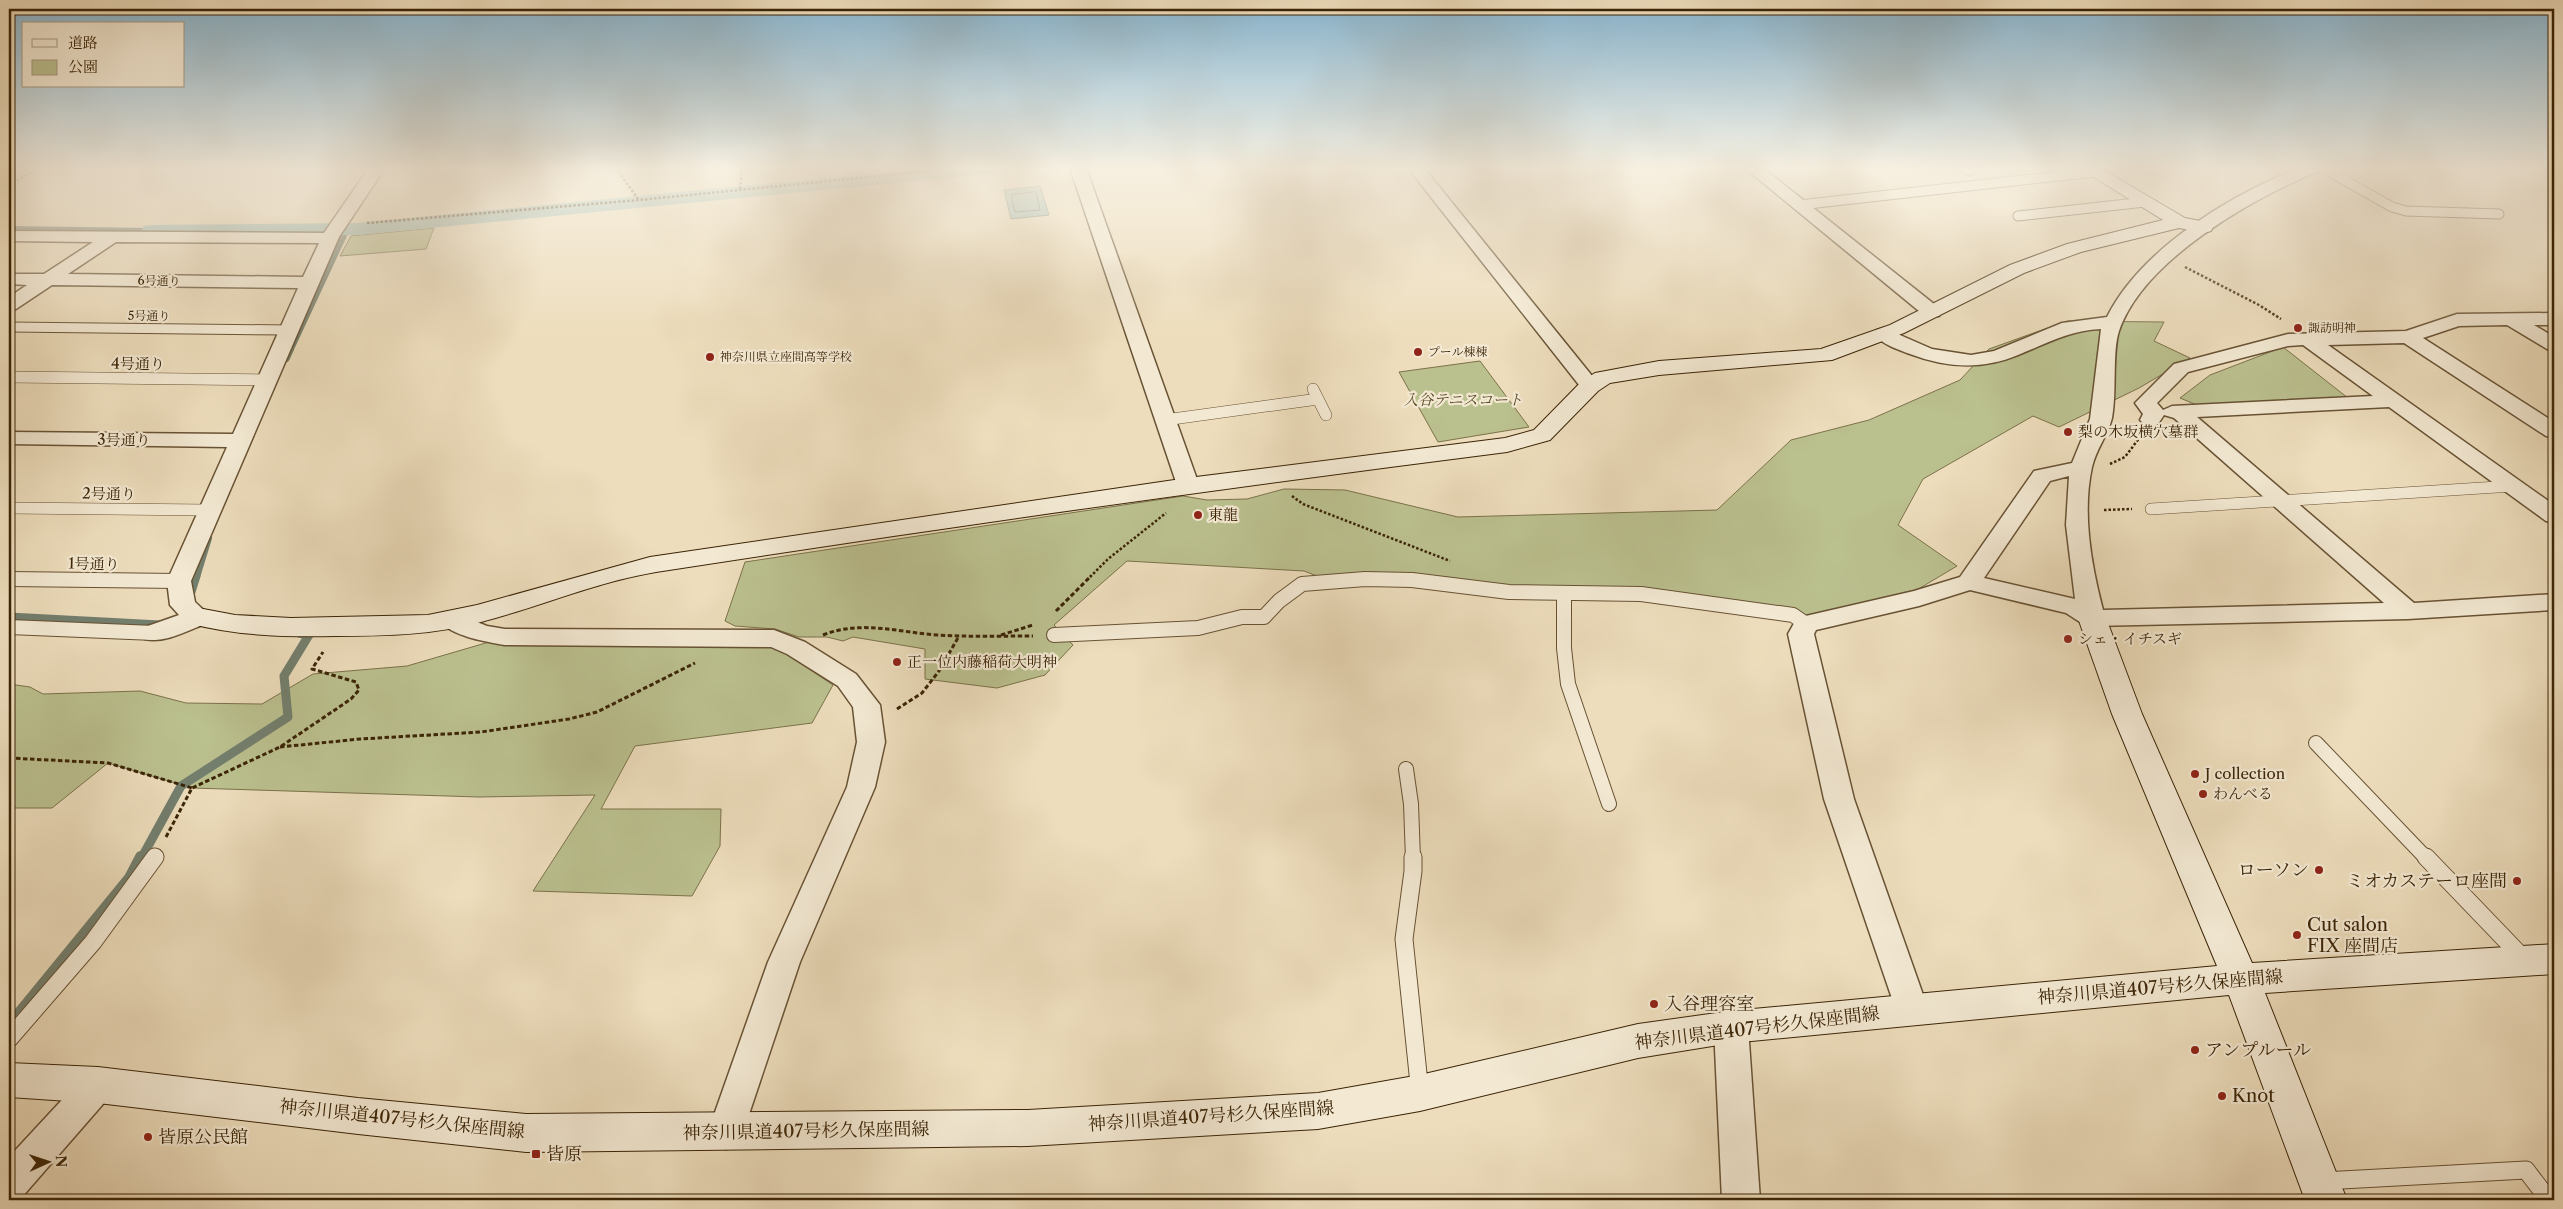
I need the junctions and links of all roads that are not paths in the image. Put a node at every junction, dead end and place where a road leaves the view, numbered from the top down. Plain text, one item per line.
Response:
1 (337, 224) edge
2 (1097, 224) edge
3 (1461, 224) edge
4 (1823, 224) edge
5 (2168, 224) edge
6 (2191, 224) edge
7 (2208, 224) edge
8 (2204, 227) junction
9 (332, 232) junction
10 (9, 236) edge
11 (112, 238) junction
12 (9, 279) edge
13 (48, 280) junction
14 (309, 283) junction
15 (9, 305) edge
16 (1932, 312) junction
17 (2510, 319) junction
18 (2554, 319) edge
19 (2113, 322) junction
20 (9, 327) edge
21 (289, 330) junction
22 (1884, 334) junction
23 (2408, 336) junction
24 (2307, 339) junction
25 (2554, 345) edge
26 (9, 377) edge
27 (267, 380) junction
28 (1590, 386) junction
29 (2394, 402) junction
30 (2179, 412) junction
31 (1326, 415) dead end
32 (1165, 420) junction
33 (2554, 430) edge
34 (9, 438) edge
35 (240, 441) junction
36 (2081, 467) junction
37 (1188, 485) junction
38 (2513, 486) junction
39 (2282, 500) junction
40 (9, 508) edge
41 (22, 508) junction
42 (2150, 509) road end
43 (208, 510) junction
44 (2554, 516) edge
45 (9, 518) edge
46 (9, 579) edge
47 (179, 581) junction
48 (1968, 582) junction
49 (1564, 593) junction
50 (2554, 602) edge
51 (2408, 610) junction
52 (198, 617) junction
53 (2092, 618) junction
54 (452, 620) junction
55 (1806, 624) junction
56 (9, 628) edge
57 (154, 633) joint
58 (1054, 635) road end
59 (2316, 743) dead end
60 (1406, 769) dead end
61 (1610, 804) dead end
62 (155, 857) road end
63 (2540, 960) edge
64 (2242, 979) junction
65 (1911, 1009) junction
66 (1731, 1027) junction
67 (9, 1039) edge
68 (9, 1080) edge
69 (98, 1085) junction
70 (1420, 1093) junction
71 (726, 1132) junction
72 (9, 1184) edge
73 (2322, 1191) edge
74 (1741, 1200) edge
75 (2549, 1200) edge

1 - 9 street
2 - 32 street
3 - 28 street
4 - 16 street
5 - 16 street
6 - 8 street
7 - 8 street
8 - 19 street
9 - 11 street
9 - 14 street
10 - 11 street
11 - 13 street
12 - 13 street, 6号通り
13 - 14 street, 6号通り
13 - 15 street
14 - 21 street
16 - 22 street
17 - 18 street
17 - 23 street
17 - 25 street
19 - 22 street
19 - 36 street
20 - 21 lane, 5号通り
21 - 27 street
22 - 28 street
23 - 24 street
23 - 33 street
24 - 29 street
24 - 30 street
26 - 27 lane, 4号通り
27 - 35 street
28 - 37 street
29 - 30 street
29 - 38 street
30 - 39 street
31 - 32 lane
32 - 37 street
34 - 35 street, 3号通り
35 - 43 street
36 - 48 street
36 - 53 street
37 - 54 street
38 - 39 lane
38 - 44 street
39 - 42 lane
39 - 51 street
40 - 41 lane, 2号通り
41 - 43 lane, 2号通り
41 - 45 lane
43 - 47 street
46 - 47 lane, 1号通り
47 - 52 street
48 - 53 street
48 - 55 street
49 - 55 lane
49 - 58 lane
49 - 61 lane
50 - 51 street
51 - 53 street
52 - 54 street
52 - 57 street
53 - 64 street
54 - 71 street
55 - 65 street
56 - 57 lane
59 - 63 lane
60 - 70 lane
62 - 67 lane
63 - 64 street, 神奈川県道407号杉久保座間線
64 - 65 street, 神奈川県道407号杉久保座間線
64 - 73 street
65 - 66 street, 神奈川県道407号杉久保座間線
66 - 70 street, 神奈川県道407号杉久保座間線
66 - 74 street
68 - 69 street, 神奈川県道407号杉久保座間線
69 - 71 street, 神奈川県道407号杉久保座間線
69 - 72 street
70 - 71 street, 神奈川県道407号杉久保座間線
73 - 75 lane

